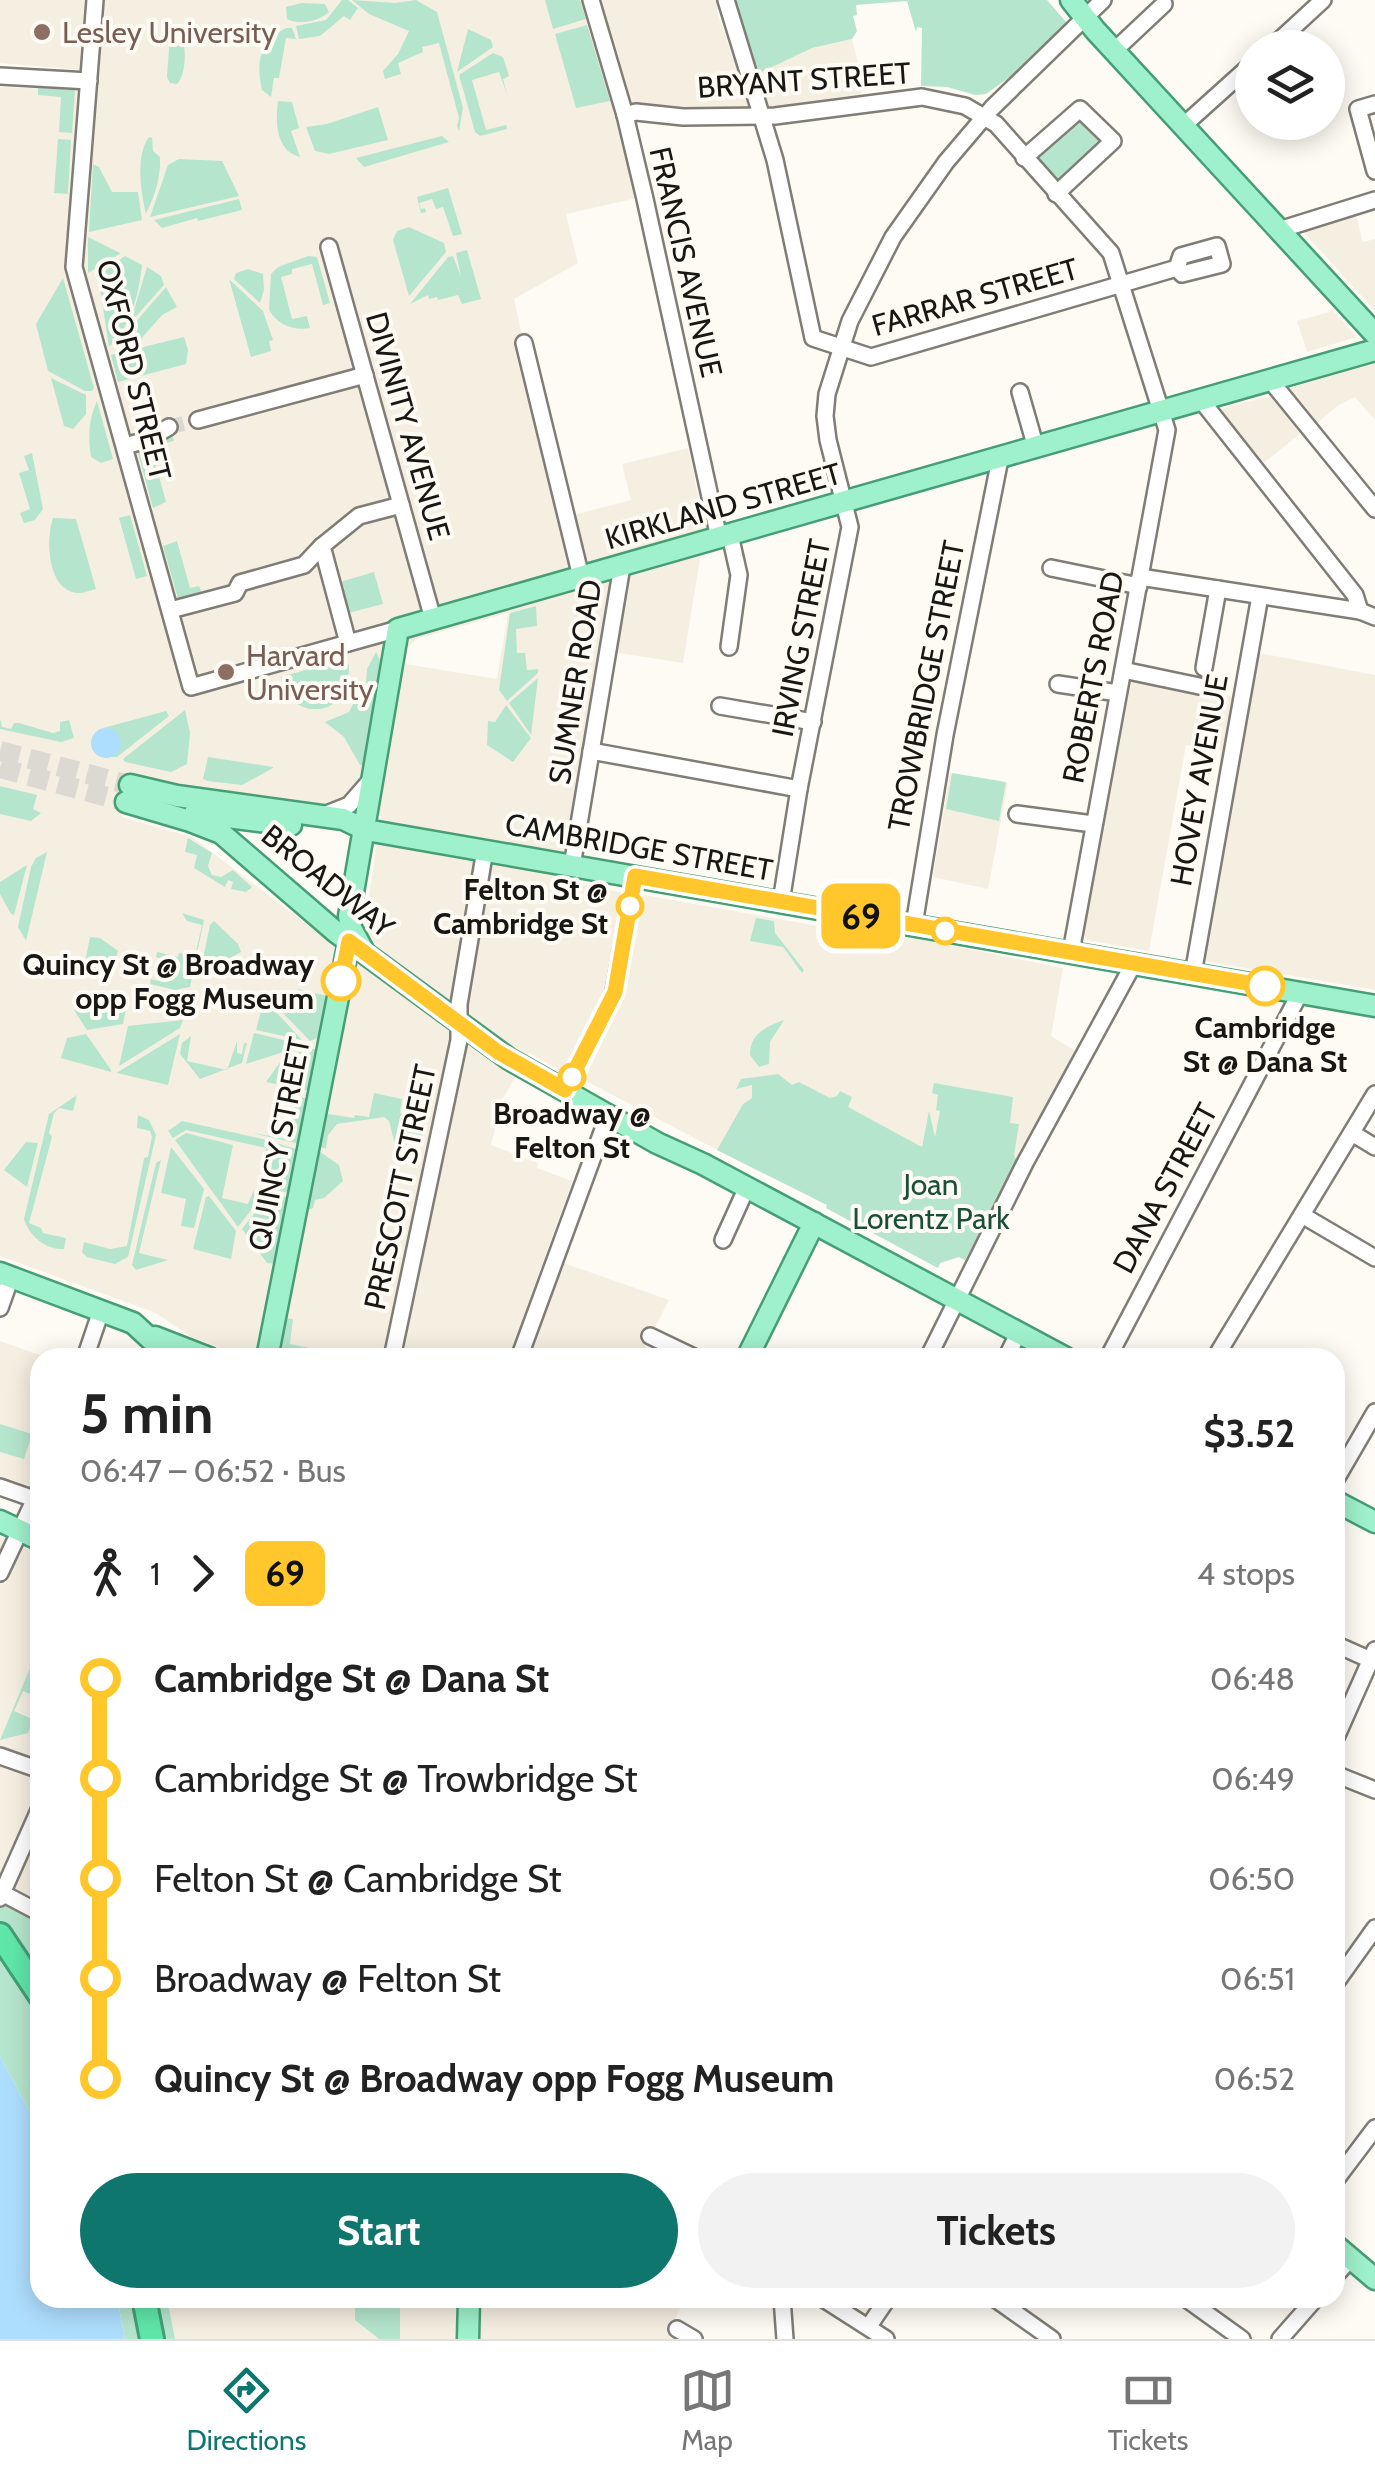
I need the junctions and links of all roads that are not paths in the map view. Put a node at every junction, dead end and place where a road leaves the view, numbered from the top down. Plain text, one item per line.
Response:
1 (95, 0) edge
2 (591, 0) edge
3 (726, 0) edge
4 (1071, 0) edge
5 (1102, 0) edge
6 (1323, 0) edge
7 (1164, 4) dead end
8 (1084, 17) junction
9 (1290, 30) edge
10 (1114, 51) junction
11 (0, 76) edge
12 (1235, 79) edge
13 (89, 82) junction
14 (1375, 104) edge
15 (625, 115) junction
16 (762, 116) junction
17 (984, 117) junction
18 (1183, 126) junction
19 (1024, 158) junction
20 (1375, 171) edge
21 (1056, 194) junction
22 (1375, 200) edge
23 (1279, 230) junction
24 (329, 247) dead end
25 (1177, 268) dead end
26 (1123, 284) junction
27 (1375, 334) edge
28 (524, 342) dead end
29 (843, 348) junction
30 (1375, 350) edge
31 (365, 375) junction
32 (1270, 380) junction
33 (1020, 392) dead end
34 (1201, 400) junction
35 (1161, 412) junction
36 (198, 420) tunnel mouth
37 (169, 427) tunnel mouth
38 (132, 444) dead end
39 (1036, 448) junction
40 (1000, 459) junction
41 (845, 502) junction
42 (401, 505) junction
43 (1375, 509) edge
44 (724, 537) junction
45 (322, 546) junction
46 (622, 566) junction
47 (1051, 568) dead end
48 (581, 577) junction
49 (1140, 582) junction
50 (1218, 589) junction
51 (1260, 596) junction
52 (178, 608) dead end
53 (1368, 614) edge
54 (433, 619) junction
55 (398, 629) junction
56 (348, 643) junction
57 (729, 647) dead end
58 (1204, 668) dead end
59 (1123, 670) junction
60 (1058, 684) dead end
61 (1199, 686) dead end
62 (191, 687) joint
63 (1118, 692) junction
64 (720, 706) dead end
65 (812, 722) junction
66 (592, 752) junction
67 (377, 765) junction
68 (799, 789) junction
69 (128, 794) junction
70 (1017, 814) dead end
71 (311, 815) junction
72 (1093, 824) junction
73 (366, 830) junction
74 (484, 850) junction
75 (572, 866) junction
76 (635, 876) junction
77 (781, 902) junction
78 (914, 925) junction
79 (356, 946) junction
80 (1072, 952) junction
81 (1134, 963) junction
82 (1193, 974) junction
83 (1300, 993) junction
84 (1375, 1006) edge
85 (459, 1022) junction
86 (565, 1090) junction
87 (1375, 1094) edge
88 (608, 1114) junction
89 (1352, 1133) junction
90 (1375, 1147) edge
91 (746, 1187) junction
92 (1302, 1215) junction
93 (814, 1223) junction
94 (723, 1240) dead end
95 (1375, 1258) edge
96 (5, 1275) edge
97 (956, 1299) junction
98 (0, 1308) edge
99 (101, 1311) junction
100 (1019, 1332) junction
101 (149, 1336) junction
102 (650, 1336) dead end
103 (88, 1348) edge
104 (160, 1348) edge
105 (182, 1348) edge
106 (269, 1348) edge
107 (394, 1348) edge
108 (524, 1348) edge
109 (675, 1348) edge
110 (752, 1348) edge
111 (933, 1348) edge
112 (1011, 1348) edge
113 (1048, 1348) edge
114 (1113, 1348) edge
115 (1220, 1348) edge
116 (1375, 1412) edge
117 (1345, 1463) edge
118 (0, 1487) edge
119 (30, 1494) edge
120 (30, 1505) edge
121 (1345, 1506) edge
122 (1375, 1522) edge
123 (10, 1526) edge
124 (0, 1573) edge
125 (1345, 1647) edge
126 (1374, 1657) edge
127 (1345, 1719) edge
128 (0, 1756) edge
129 (30, 1766) edge
130 (1345, 1778) edge
131 (1375, 1790) edge
132 (30, 1831) edge
133 (1, 1896) edge
134 (30, 1909) edge
135 (1375, 1928) edge
136 (0, 1935) edge
137 (1345, 1970) edge
138 (30, 1980) edge
139 (1375, 2128) edge
140 (1345, 2168) edge
141 (1345, 2254) edge
142 (1375, 2279) edge
143 (146, 2308) edge
144 (469, 2308) edge
145 (783, 2308) edge
146 (839, 2308) edge
147 (881, 2308) edge
148 (1008, 2308) edge
149 (1199, 2308) edge
150 (1307, 2308) edge
151 (869, 2326) junction
152 (677, 2329) dead end
153 (152, 2339) edge
154 (468, 2339) edge
155 (694, 2339) edge
156 (785, 2339) edge
157 (886, 2339) edge
158 (1052, 2339) edge
159 (1242, 2339) edge
160 (1280, 2339) edge

1 - 13 street, OXFORD STREET
2 - 15 street, FRANCIS AVENUE
3 - 16 street
4 - 8 main road
5 - 8 street, IRVING STREET
6 - 9 street
7 - 10 street
8 - 10 main road
8 - 17 street, IRVING STREET
10 - 18 main road
11 - 13 street
12 - 18 street
13 - 62 street, OXFORD STREET
14 - 20 street
15 - 16 street, BRYANT STREET
15 - 44 street, FRANCIS AVENUE
16 - 17 street, BRYANT STREET
16 - 29 street
17 - 19 street, ROBERTS ROAD
17 - 29 street, IRVING STREET
18 - 23 main road
19 - 21 street, ROBERTS ROAD
19 - 21 street
21 - 26 street, ROBERTS ROAD
22 - 23 street
23 - 27 main road
24 - 31 street, DIVINITY AVENUE
25 - 26 street, FARRAR STREET
26 - 29 street, FARRAR STREET
26 - 35 street, ROBERTS ROAD
28 - 48 street
29 - 41 street, IRVING STREET
30 - 32 main road, KIRKLAND STREET
31 - 36 street
31 - 42 street, DIVINITY AVENUE
32 - 34 main road, KIRKLAND STREET
32 - 43 street
33 - 39 street
34 - 35 main road, KIRKLAND STREET
34 - 53 street
35 - 39 main road, KIRKLAND STREET
35 - 49 street, ROBERTS ROAD
37 - 38 street
39 - 40 main road, KIRKLAND STREET
40 - 41 main road, KIRKLAND STREET
40 - 78 street, TROWBRIDGE STREET
41 - 44 main road, KIRKLAND STREET
41 - 65 street, IRVING STREET
42 - 45 street
42 - 54 street, DIVINITY AVENUE
44 - 46 main road, KIRKLAND STREET
44 - 57 street, FRANCIS AVENUE
45 - 52 street
45 - 56 street
46 - 48 main road, KIRKLAND STREET
46 - 66 street, SUMNER ROAD
47 - 49 street
48 - 54 main road, KIRKLAND STREET
49 - 50 street
49 - 59 street, ROBERTS ROAD
50 - 51 street
50 - 58 street
51 - 53 street
51 - 82 street, HOVEY AVENUE
54 - 55 main road, KIRKLAND STREET
55 - 56 street, KIRKLAND STREET
55 - 67 main road, QUINCY STREET
56 - 62 street, KIRKLAND STREET
59 - 61 street
59 - 63 street, ROBERTS ROAD
60 - 63 street
63 - 72 street, ROBERTS ROAD
64 - 65 street
65 - 68 street, IRVING STREET
66 - 68 street
66 - 75 street, SUMNER ROAD
67 - 71 street
67 - 73 main road, QUINCY STREET
68 - 77 street, IRVING STREET
69 - 71 main road, CAMBRIDGE STREET
69 - 73 main road, CAMBRIDGE STREET
69 - 79 main road, BROADWAY
70 - 72 street
71 - 73 main road, CAMBRIDGE STREET
72 - 80 street, ROBERTS ROAD
73 - 74 main road, CAMBRIDGE STREET
73 - 79 main road, QUINCY STREET
74 - 75 main road, CAMBRIDGE STREET
74 - 85 street, PRESCOTT STREET
75 - 76 main road, CAMBRIDGE STREET
76 - 77 main road, CAMBRIDGE STREET
76 - 86 street
77 - 78 main road, CAMBRIDGE STREET
78 - 80 main road, CAMBRIDGE STREET
79 - 85 main road, BROADWAY
79 - 106 main road, QUINCY STREET
80 - 81 main road, CAMBRIDGE STREET
81 - 82 main road, CAMBRIDGE STREET
81 - 97 street
82 - 83 main road, CAMBRIDGE STREET
83 - 84 main road, CAMBRIDGE STREET
83 - 114 street, DANA STREET
85 - 86 main road, BROADWAY
85 - 107 street, PRESCOTT STREET
86 - 88 main road, BROADWAY
87 - 89 street
88 - 91 main road, BROADWAY
88 - 108 street
89 - 90 street
89 - 92 street
91 - 93 main road, BROADWAY
91 - 94 street
92 - 95 street
92 - 115 street
93 - 97 main road, BROADWAY
93 - 110 main road
96 - 98 street
96 - 99 main road
97 - 100 main road, BROADWAY
97 - 111 street
99 - 101 main road
99 - 103 street
100 - 112 street
100 - 113 main road, BROADWAY
101 - 104 main road
101 - 105 main road
102 - 109 street
116 - 117 street
118 - 119 street
120 - 123 street
121 - 122 main road
123 - 124 street
125 - 126 street
126 - 127 street
128 - 129 street
130 - 131 street
132 - 133 street
133 - 134 street
135 - 137 street
136 - 138 highway
139 - 140 street
141 - 142 main road
143 - 153 highway
144 - 154 main road
145 - 156 street
146 - 151 street
147 - 151 street
148 - 158 street
149 - 159 street
150 - 160 street
151 - 157 street
152 - 155 street

